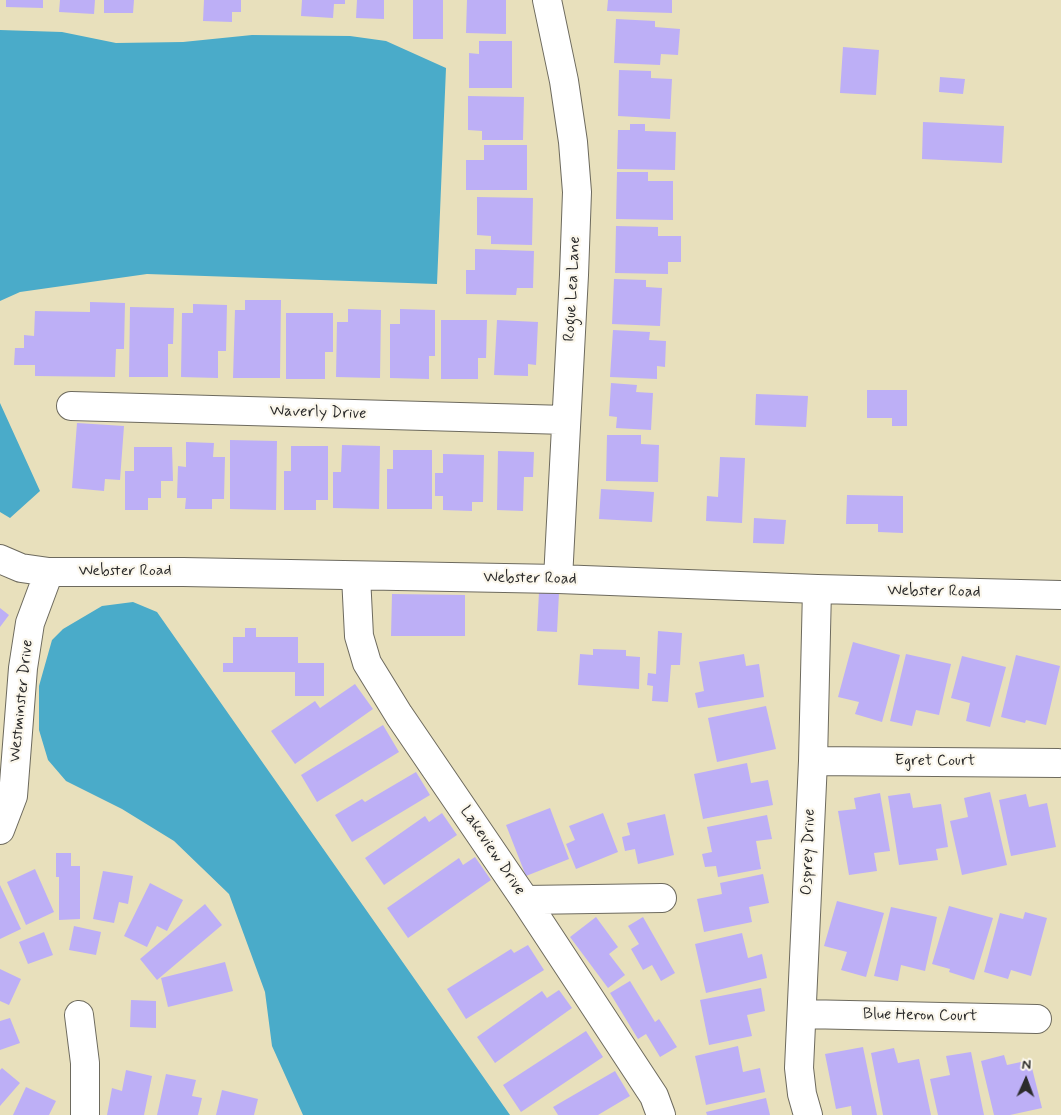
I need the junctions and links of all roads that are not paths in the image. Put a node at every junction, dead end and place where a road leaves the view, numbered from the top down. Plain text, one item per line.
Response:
1 (547, 0) edge
2 (71, 406) dead end
3 (566, 420) junction
4 (0, 559) edge
5 (49, 572) junction
6 (356, 576) junction
7 (558, 579) junction
8 (818, 589) junction
9 (1061, 595) edge
10 (812, 761) junction
11 (1058, 763) dead end
12 (0, 830) edge
13 (662, 898) dead end
14 (525, 900) junction
15 (802, 1014) junction
16 (79, 1015) dead end
17 (1037, 1019) dead end
18 (85, 1115) edge
19 (661, 1115) edge
20 (808, 1115) edge

1 - 3 street, Rogue Lea Lane
2 - 3 street, Waverly Drive
3 - 7 street, Rogue Lea Lane
4 - 5 street, Webster Road
5 - 6 street, Webster Road
5 - 12 street, Westminster Drive
6 - 7 street, Webster Road
6 - 14 street, Lakeview Drive
7 - 8 street, Webster Road
8 - 9 street, Webster Road
8 - 10 street, Osprey Drive
10 - 11 street, Egret Court
10 - 15 street, Osprey Drive
13 - 14 street
14 - 19 street, Lakeview Drive
15 - 17 street, Blue Heron Court
15 - 20 street, Osprey Drive
16 - 18 street

